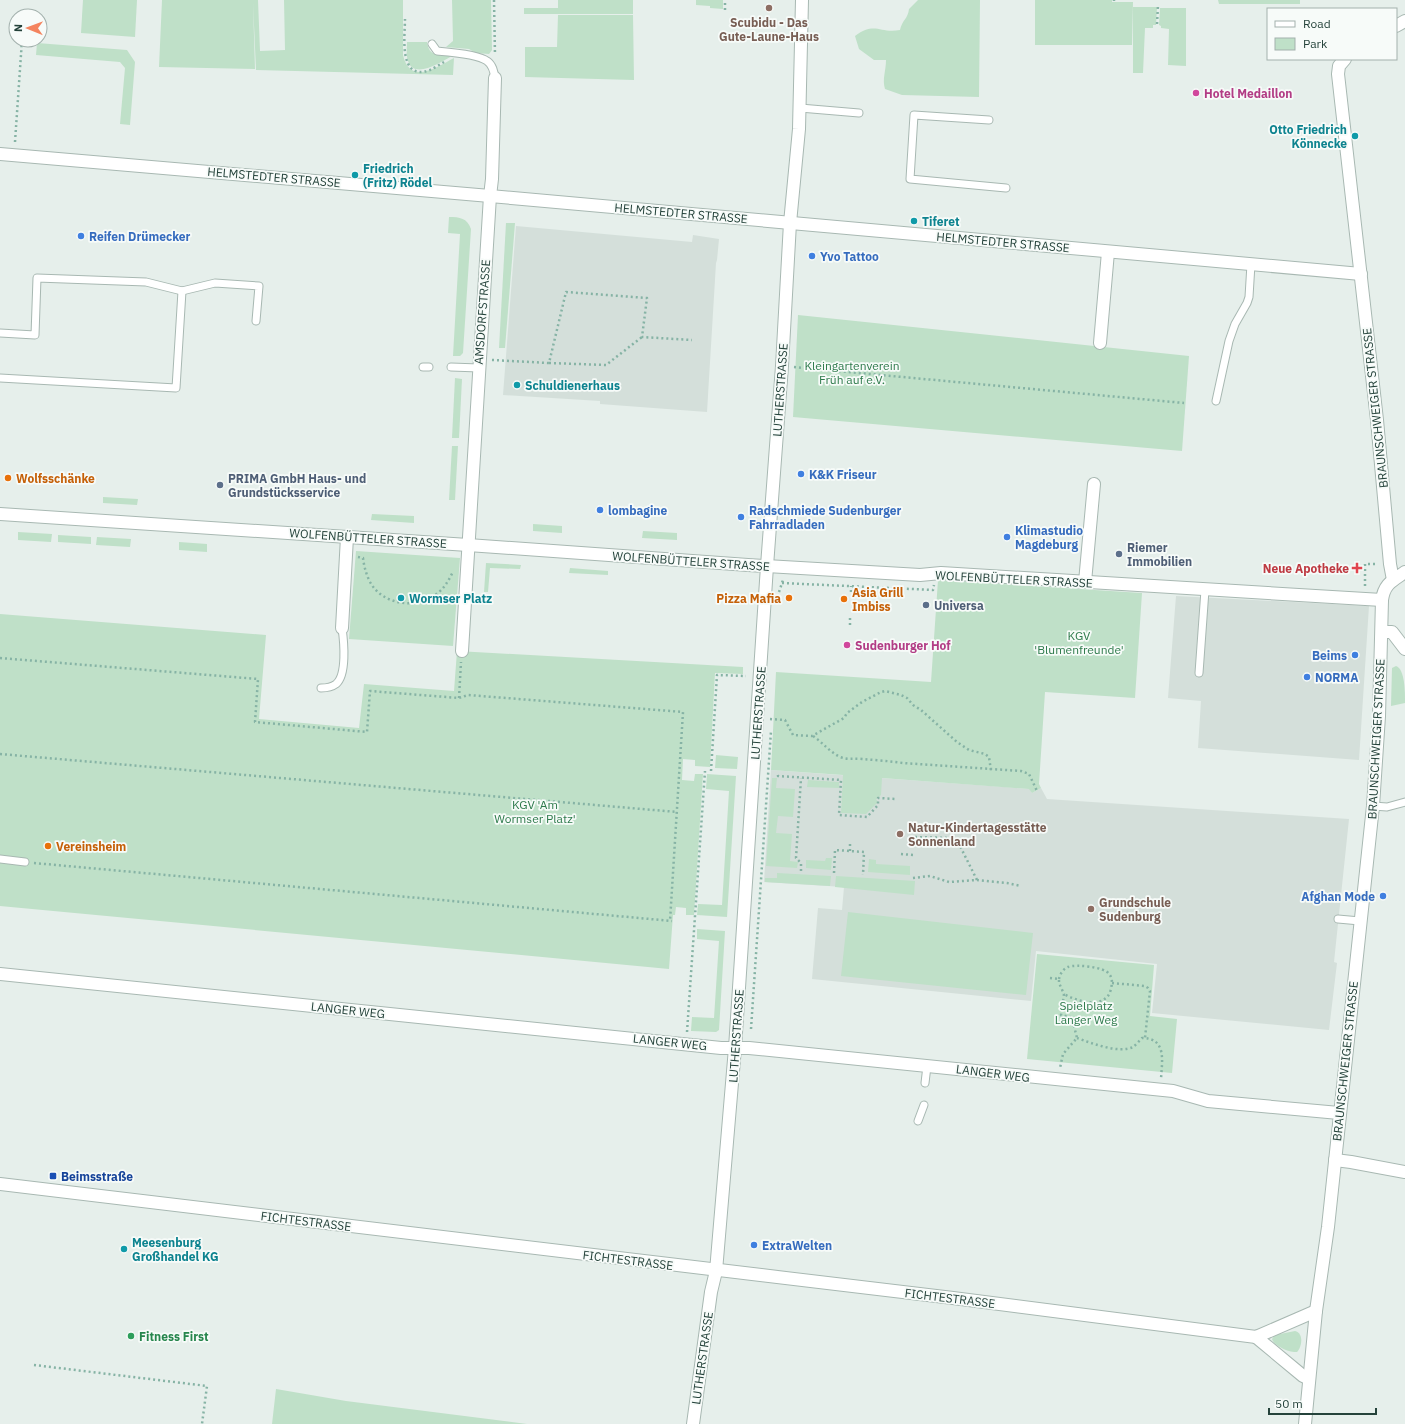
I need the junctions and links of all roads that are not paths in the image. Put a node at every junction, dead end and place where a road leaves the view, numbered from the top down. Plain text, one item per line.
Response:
1 (802, 0) edge
2 (432, 44) dead end
3 (1344, 60) edge
4 (496, 78) joint
5 (800, 108) junction
6 (859, 114) dead end
7 (989, 120) dead end
8 (0, 154) edge
9 (1006, 188) dead end
10 (490, 196) junction
11 (790, 223) junction
12 (1108, 252) junction
13 (1251, 264) junction
14 (1361, 274) junction
15 (182, 291) junction
16 (256, 321) dead end
17 (0, 333) edge
18 (1100, 343) dead end
19 (479, 364) junction
20 (451, 367) dead end
21 (0, 378) edge
22 (1216, 401) dead end
23 (1094, 484) dead end
24 (0, 514) edge
25 (347, 537) junction
26 (468, 545) junction
27 (767, 566) junction
28 (1405, 572) edge
29 (1393, 580) junction
30 (1085, 582) junction
31 (1205, 590) junction
32 (1382, 600) junction
33 (342, 628) joint
34 (1382, 632) junction
35 (1405, 649) edge
36 (462, 651) road end
37 (1198, 673) dead end
38 (321, 688) dead end
39 (1405, 802) edge
40 (1373, 806) junction
41 (0, 859) edge
42 (26, 862) road end
43 (1338, 920) dead end
44 (1360, 922) junction
45 (0, 974) edge
46 (735, 1048) junction
47 (927, 1066) junction
48 (925, 1082) dead end
49 (924, 1106) dead end
50 (1340, 1113) junction
51 (918, 1121) dead end
52 (1335, 1160) junction
53 (1405, 1172) edge
54 (0, 1184) edge
55 (716, 1271) junction
56 (1316, 1311) junction
57 (1256, 1337) junction
58 (1309, 1379) junction
59 (693, 1424) edge
60 (1305, 1424) edge

1 - 5 street, LUTHERSTRASSE
2 - 4 lane
3 - 14 street, BRAUNSCHWEIGER STRASSE
4 - 10 street, AMSDORFSTRASSE
5 - 6 lane
5 - 11 street, LUTHERSTRASSE
7 - 9 lane
8 - 10 street, HELMSTEDTER STRASSE
10 - 11 street, HELMSTEDTER STRASSE
10 - 19 street, AMSDORFSTRASSE
11 - 12 street, HELMSTEDTER STRASSE
11 - 27 street, LUTHERSTRASSE
12 - 13 street, HELMSTEDTER STRASSE
12 - 18 street
13 - 14 street, HELMSTEDTER STRASSE
13 - 22 lane
14 - 29 street, BRAUNSCHWEIGER STRASSE
15 - 16 lane
15 - 17 lane
15 - 21 lane
19 - 20 lane
19 - 26 street, AMSDORFSTRASSE
23 - 30 street
24 - 25 street, WOLFENBÜTTELER STRASSE
25 - 26 street, WOLFENBÜTTELER STRASSE
25 - 33 street
26 - 27 street, WOLFENBÜTTELER STRASSE
26 - 36 street
27 - 30 street, WOLFENBÜTTELER STRASSE
27 - 46 street, LUTHERSTRASSE
28 - 29 street
29 - 32 street, BRAUNSCHWEIGER STRASSE
30 - 31 street, WOLFENBÜTTELER STRASSE
31 - 32 street, WOLFENBÜTTELER STRASSE
31 - 37 lane
32 - 34 street, BRAUNSCHWEIGER STRASSE
33 - 38 lane
34 - 35 street
34 - 40 street, BRAUNSCHWEIGER STRASSE
39 - 40 lane
40 - 44 street, BRAUNSCHWEIGER STRASSE
41 - 42 lane
43 - 44 lane
44 - 50 street, BRAUNSCHWEIGER STRASSE
45 - 46 street, LANGER WEG
46 - 47 street, LANGER WEG
46 - 55 street, LUTHERSTRASSE
47 - 48 lane
47 - 50 street, LANGER WEG
49 - 51 lane
50 - 52 street, BRAUNSCHWEIGER STRASSE
52 - 53 street
52 - 56 street, BRAUNSCHWEIGER STRASSE
54 - 55 street, FICHTESTRASSE
55 - 57 street, FICHTESTRASSE
55 - 59 street, LUTHERSTRASSE
56 - 57 street
56 - 58 street, BRAUNSCHWEIGER STRASSE
57 - 58 street
58 - 60 street, BRAUNSCHWEIGER STRASSE

